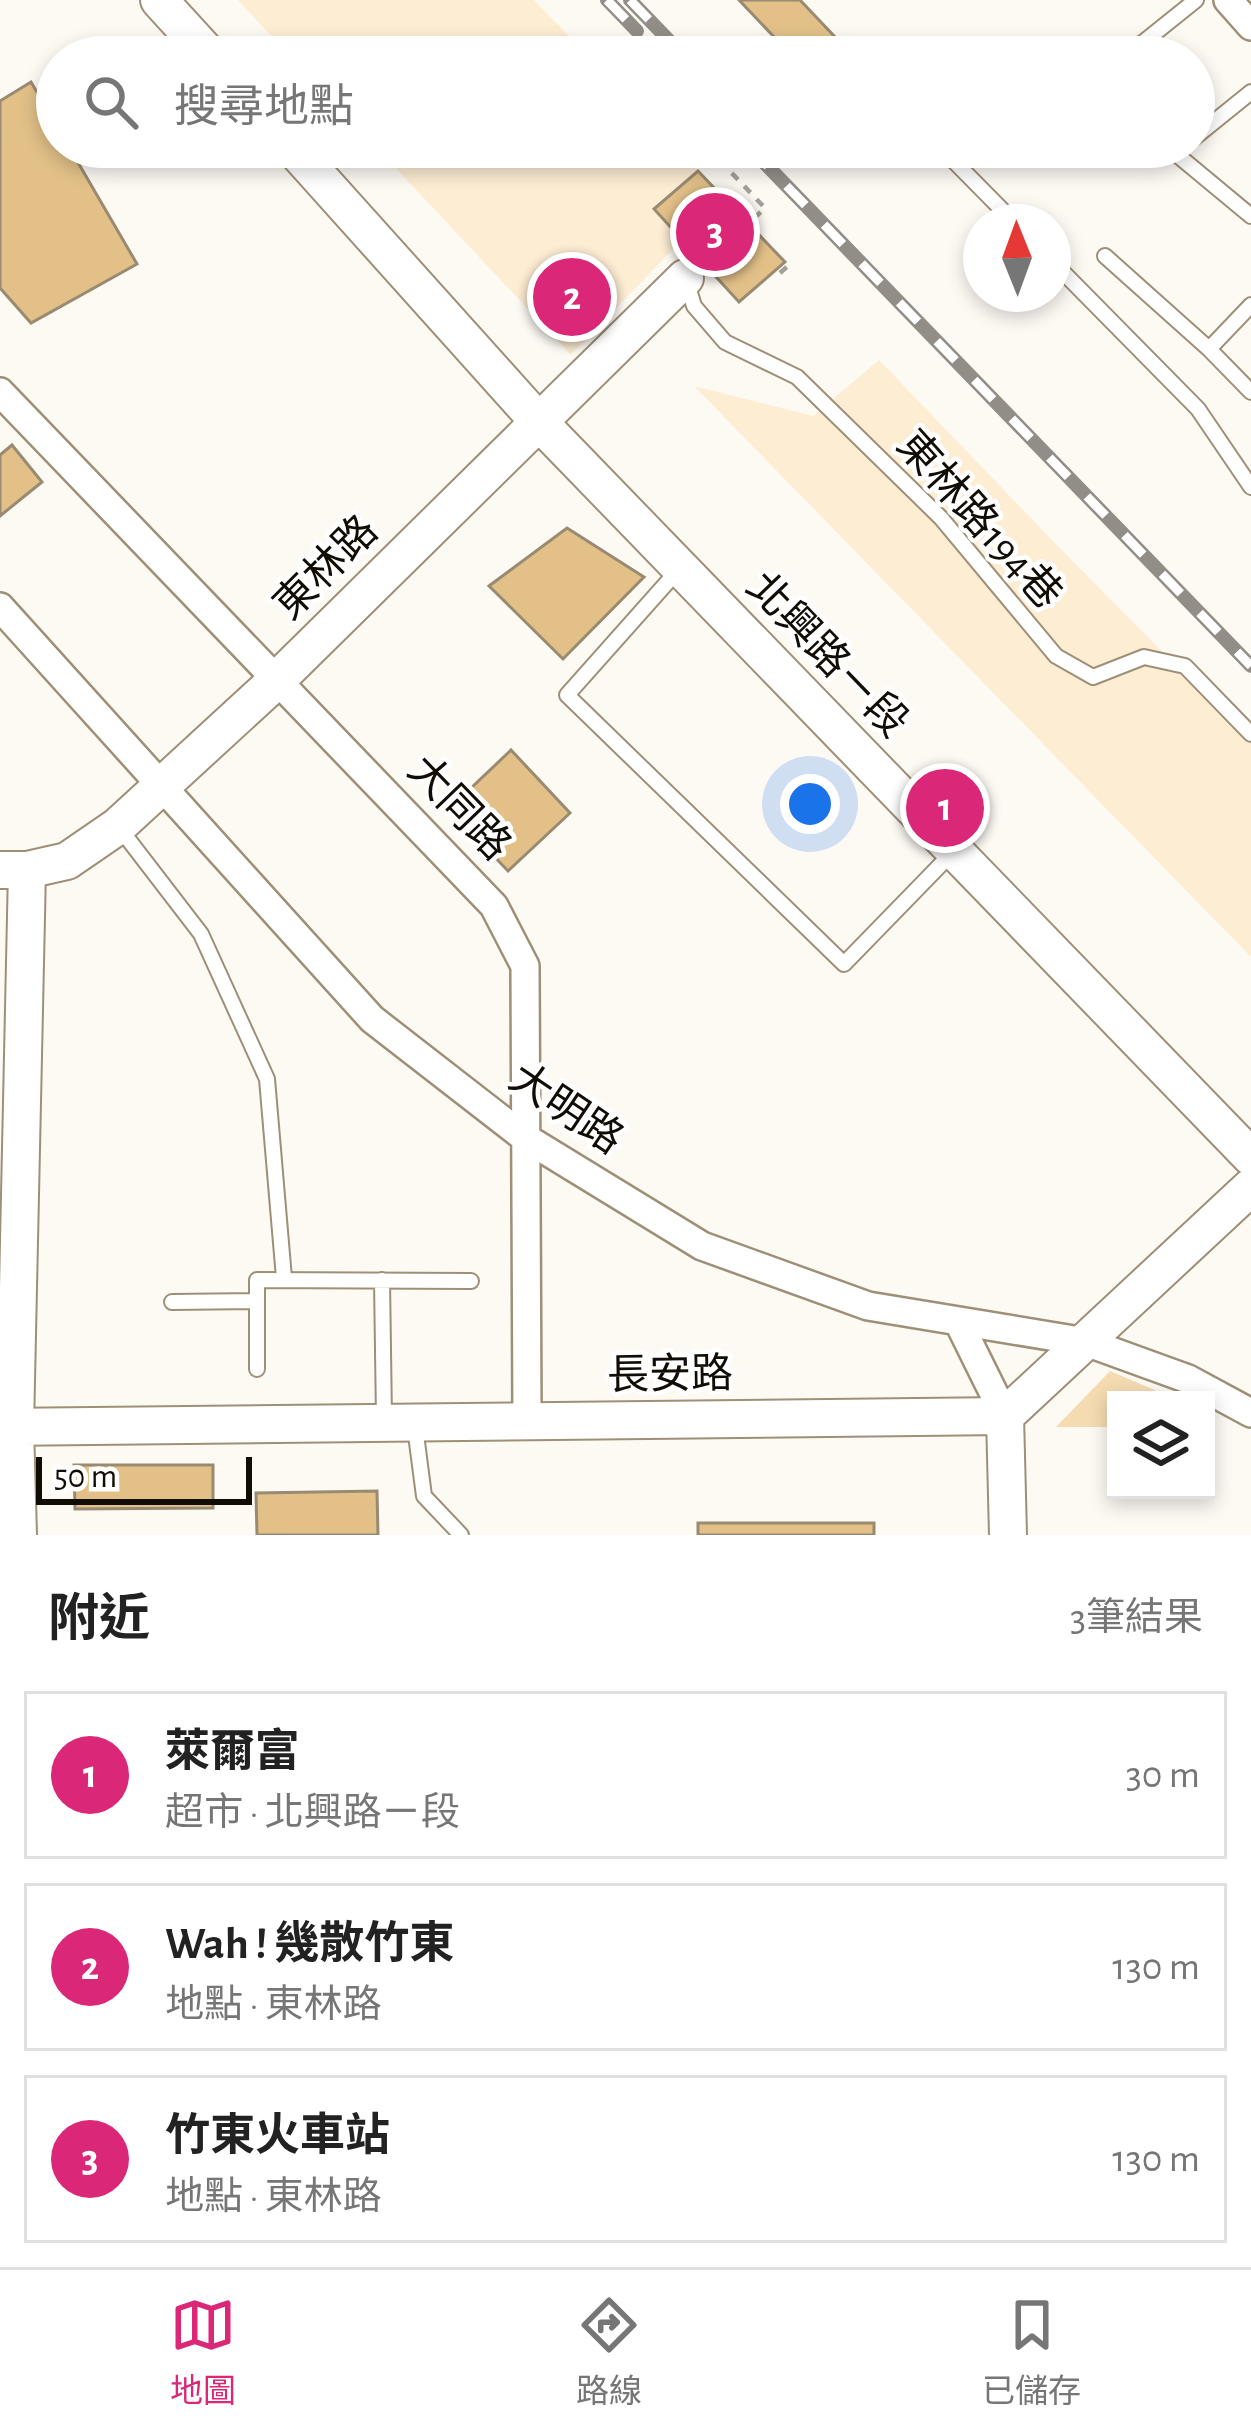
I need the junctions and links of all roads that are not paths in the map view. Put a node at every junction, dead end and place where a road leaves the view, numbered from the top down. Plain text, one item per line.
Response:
1 (160, 0) edge
2 (1196, 0) edge
3 (1228, 0) edge
4 (1251, 26) edge
5 (192, 36) edge
6 (1151, 36) edge
7 (1251, 92) edge
8 (1215, 121) edge
9 (311, 168) edge
10 (961, 168) edge
11 (1193, 168) edge
12 (996, 204) edge
13 (1251, 216) edge
14 (1105, 256) dead end
15 (685, 278) joint
16 (1071, 280) edge
17 (1251, 304) edge
18 (1209, 350) junction
19 (0, 392) edge
20 (1251, 392) edge
21 (539, 422) junction
22 (1251, 488) edge
23 (680, 568) junction
24 (0, 607) edge
25 (278, 679) junction
26 (1251, 734) edge
27 (161, 785) junction
28 (118, 826) junction
29 (954, 851) junction
30 (14, 870) edge
31 (524, 1137) junction
32 (1251, 1157) edge
33 (1251, 1187) edge
34 (284, 1278) junction
35 (382, 1280) junction
36 (471, 1281) dead end
37 (256, 1301) junction
38 (172, 1302) dead end
39 (958, 1321) junction
40 (1086, 1342) junction
41 (256, 1370) dead end
42 (1251, 1413) edge
43 (1005, 1416) junction
44 (527, 1421) junction
45 (400, 1423) junction
46 (8, 1427) edge
47 (12, 1531) edge
48 (461, 1535) edge
49 (1008, 1535) edge

1 - 5 street
2 - 6 lane
3 - 4 street
7 - 8 lane
9 - 21 street, 北興路ㄧ段
10 - 12 lane
11 - 13 lane
14 - 18 lane
15 - 21 street, 東林路
15 - 26 lane, 東林路194巷
16 - 22 lane
17 - 18 lane
18 - 20 lane
19 - 25 street, 大同路
21 - 23 street, 北興路ㄧ段
21 - 25 street, 東林路
23 - 29 street, 北興路ㄧ段
23 - 29 lane
24 - 27 street, 大明路
25 - 27 street, 東林路
25 - 31 street, 大同路
27 - 28 street, 東林路
27 - 31 street, 大明路
28 - 30 street, 東林路
28 - 34 lane
29 - 32 street, 北興路ㄧ段
30 - 46 street
31 - 39 street, 大明路
31 - 44 street, 大同路
33 - 40 street
34 - 35 lane
34 - 37 lane
35 - 36 lane
35 - 45 lane
37 - 38 lane
37 - 41 lane
39 - 40 street, 大明路
39 - 43 street
40 - 42 street, 大明路
40 - 43 street
43 - 44 street, 長安路
43 - 49 street
44 - 45 street, 長安路
45 - 46 street, 長安路
45 - 48 lane
46 - 47 street

